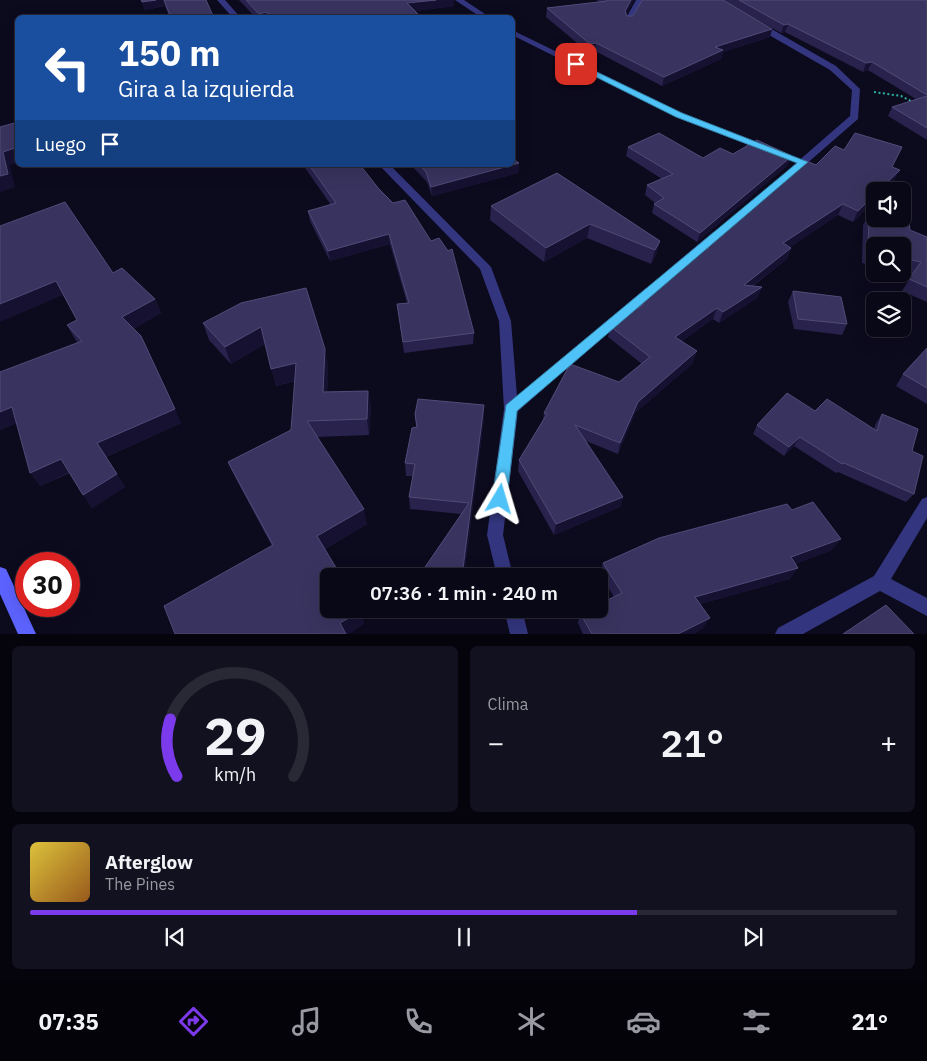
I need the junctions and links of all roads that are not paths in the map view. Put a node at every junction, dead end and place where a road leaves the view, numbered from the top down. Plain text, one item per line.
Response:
1 (221, 0) edge
2 (459, 0) edge
3 (640, 0) edge
4 (235, 15) edge
5 (483, 15) edge
6 (629, 20) edge
7 (748, 20) edge
8 (515, 33) edge
9 (803, 162) junction
10 (386, 167) edge
11 (788, 175) edge
12 (728, 226) edge
13 (511, 409) junction
14 (927, 504) edge
15 (503, 568) edge
16 (0, 575) edge
17 (880, 582) junction
18 (927, 607) edge
19 (515, 618) edge
20 (27, 634) edge
21 (519, 634) edge
22 (784, 634) edge

1 - 4 street
2 - 5 street
3 - 6 street
7 - 9 street
8 - 9 street
9 - 11 street
10 - 13 street
12 - 13 street
13 - 15 street
14 - 17 street
16 - 20 main road
17 - 18 street
17 - 22 street
19 - 21 street

